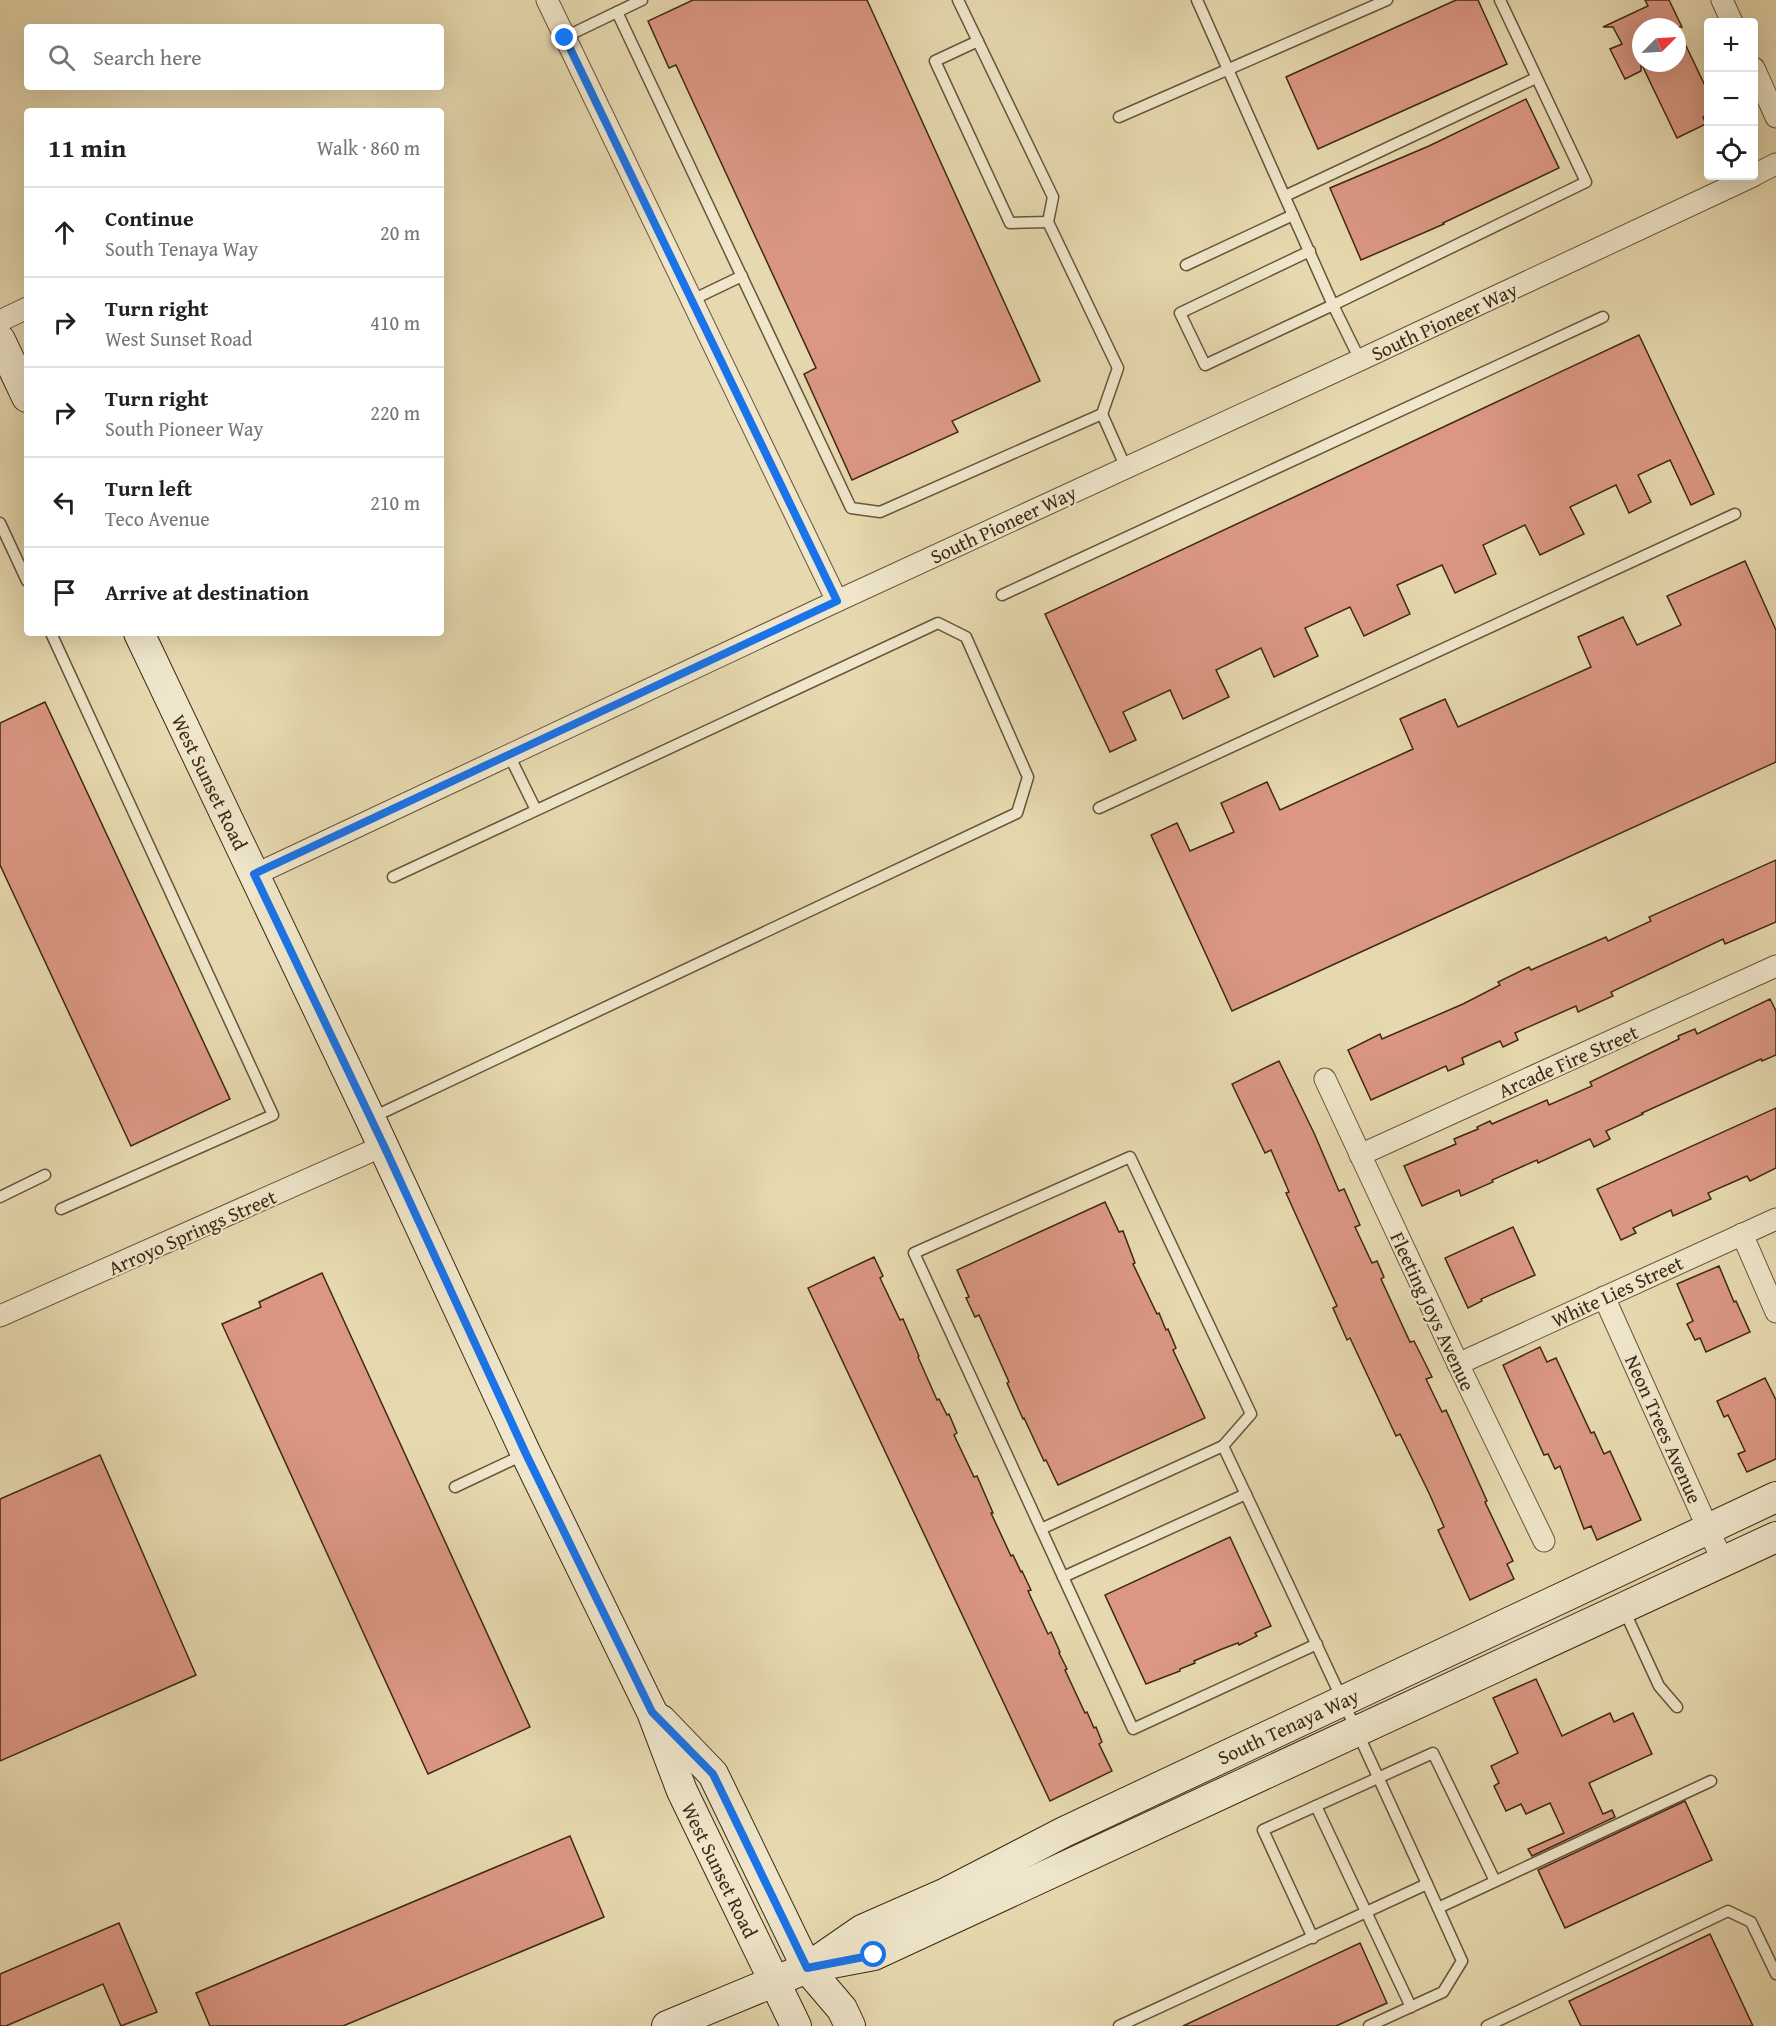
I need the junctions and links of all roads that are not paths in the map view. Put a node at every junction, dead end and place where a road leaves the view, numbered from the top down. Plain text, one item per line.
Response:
1 (547, 0) edge
2 (642, 0) edge
3 (958, 0) edge
4 (1197, 0) edge
5 (1387, 0) edge
6 (1500, 0) edge
7 (1722, 0) edge
8 (617, 12) junction
9 (1730, 18) edge
10 (565, 38) junction
11 (978, 41) junction
12 (1229, 71) junction
13 (1756, 72) edge
14 (1536, 78) junction
15 (1119, 117) dead end
16 (1776, 117) edge
17 (1776, 164) edge
18 (1758, 173) edge
19 (1743, 180) edge
20 (1285, 196) junction
21 (1293, 215) junction
22 (1048, 222) junction
23 (1310, 251) junction
24 (1186, 265) dead end
25 (742, 276) junction
26 (692, 300) junction
27 (1333, 304) junction
28 (24, 309) edge
29 (1603, 317) dead end
30 (0, 321) edge
31 (0, 340) edge
32 (1360, 360) junction
33 (24, 391) edge
34 (1102, 414) junction
35 (1126, 468) junction
36 (1735, 514) dead end
37 (0, 523) edge
38 (24, 575) edge
39 (1002, 595) dead end
40 (837, 601) junction
41 (52, 636) edge
42 (140, 636) edge
43 (509, 755) junction
44 (1099, 808) dead end
45 (536, 810) junction
46 (254, 874) junction
47 (393, 877) dead end
48 (1776, 966) edge
49 (1325, 1079) dead end
50 (370, 1118) junction
51 (384, 1146) junction
52 (1360, 1155) junction
53 (45, 1175) dead end
54 (0, 1197) edge
55 (61, 1209) dead end
56 (1776, 1219) edge
57 (1742, 1234) junction
58 (1604, 1297) junction
59 (1776, 1312) edge
60 (0, 1316) edge
61 (1458, 1364) junction
62 (1223, 1446) junction
63 (526, 1454) junction
64 (455, 1487) dead end
65 (1246, 1494) junction
66 (1776, 1497) edge
67 (1708, 1528) junction
68 (1041, 1529) junction
69 (1776, 1538) edge
70 (1544, 1541) dead end
71 (1723, 1562) junction
72 (1063, 1577) junction
73 (1623, 1608) junction
74 (1317, 1644) junction
75 (1342, 1700) junction
76 (1677, 1707) dead end
77 (652, 1712) junction
78 (1357, 1731) junction
79 (1379, 1778) junction
80 (1711, 1781) dead end
81 (1316, 1806) junction
82 (1496, 1881) junction
83 (1427, 1884) junction
84 (1438, 1908) junction
85 (1366, 1913) junction
86 (1312, 1938) junction
87 (807, 1968) junction
88 (1776, 1974) edge
89 (775, 1982) junction
90 (1411, 2007) junction
91 (667, 2026) edge
92 (796, 2026) edge
93 (850, 2026) edge
94 (1119, 2026) edge
95 (1369, 2026) edge
96 (1488, 2026) edge

1 - 10 street
2 - 8 lane
3 - 11 lane
4 - 12 lane
5 - 12 lane
6 - 14 lane
7 - 9 street
8 - 10 lane
8 - 25 lane
10 - 26 street
11 - 22 lane
11 - 22 lane
12 - 15 lane
12 - 20 lane
13 - 16 street
14 - 20 lane
14 - 27 lane
17 - 18 street, South Pioneer Way
19 - 32 street, South Pioneer Way
20 - 21 lane
21 - 23 lane
21 - 24 lane
22 - 34 lane
23 - 27 lane
23 - 27 lane
25 - 26 lane
25 - 34 lane
26 - 40 street
27 - 32 lane
28 - 30 street
29 - 39 lane
31 - 33 street
32 - 35 street, South Pioneer Way
34 - 35 lane
35 - 40 street, South Pioneer Way
36 - 44 lane
37 - 38 lane
40 - 43 street, South Pioneer Way
41 - 55 lane
42 - 46 street, West Sunset Road
43 - 45 lane
43 - 46 street, South Pioneer Way
45 - 47 lane
45 - 50 lane
46 - 50 street, West Sunset Road
48 - 52 street, Arcade Fire Street
49 - 52 street, Fleeting Joys Avenue
50 - 51 street, West Sunset Road
51 - 60 street, Arroyo Springs Street
51 - 63 street, West Sunset Road
52 - 61 street, Fleeting Joys Avenue
53 - 54 lane
56 - 57 street, White Lies Street
57 - 58 street, White Lies Street
57 - 59 street
58 - 61 street, White Lies Street
58 - 67 street, Neon Trees Avenue
61 - 70 street, Fleeting Joys Avenue
62 - 65 lane
62 - 68 lane
62 - 68 lane
63 - 64 lane
63 - 77 street, West Sunset Road
65 - 72 lane
65 - 74 lane
66 - 67 street, South Tenaya Way
67 - 71 street, Neon Trees Avenue
67 - 75 street, South Tenaya Way
68 - 72 lane
69 - 71 street, South Tenaya Way
71 - 73 street, South Tenaya Way
72 - 74 lane
73 - 76 lane
73 - 78 street, South Tenaya Way
74 - 75 lane
75 - 78 lane
75 - 87 street, South Tenaya Way
77 - 87 street, West Sunset Road
77 - 89 street, West Sunset Road
78 - 79 lane
78 - 87 street, South Tenaya Way
79 - 81 lane
79 - 82 lane
79 - 83 lane
80 - 82 lane
81 - 85 lane
81 - 86 lane
82 - 84 lane
83 - 84 lane
83 - 85 lane
84 - 90 lane
85 - 86 lane
85 - 90 lane
86 - 94 lane
87 - 89 street, South Tenaya Way
87 - 93 street, West Sunset Road
88 - 96 lane
89 - 91 street, South Tenaya Way
89 - 92 street, West Sunset Road
90 - 95 lane

